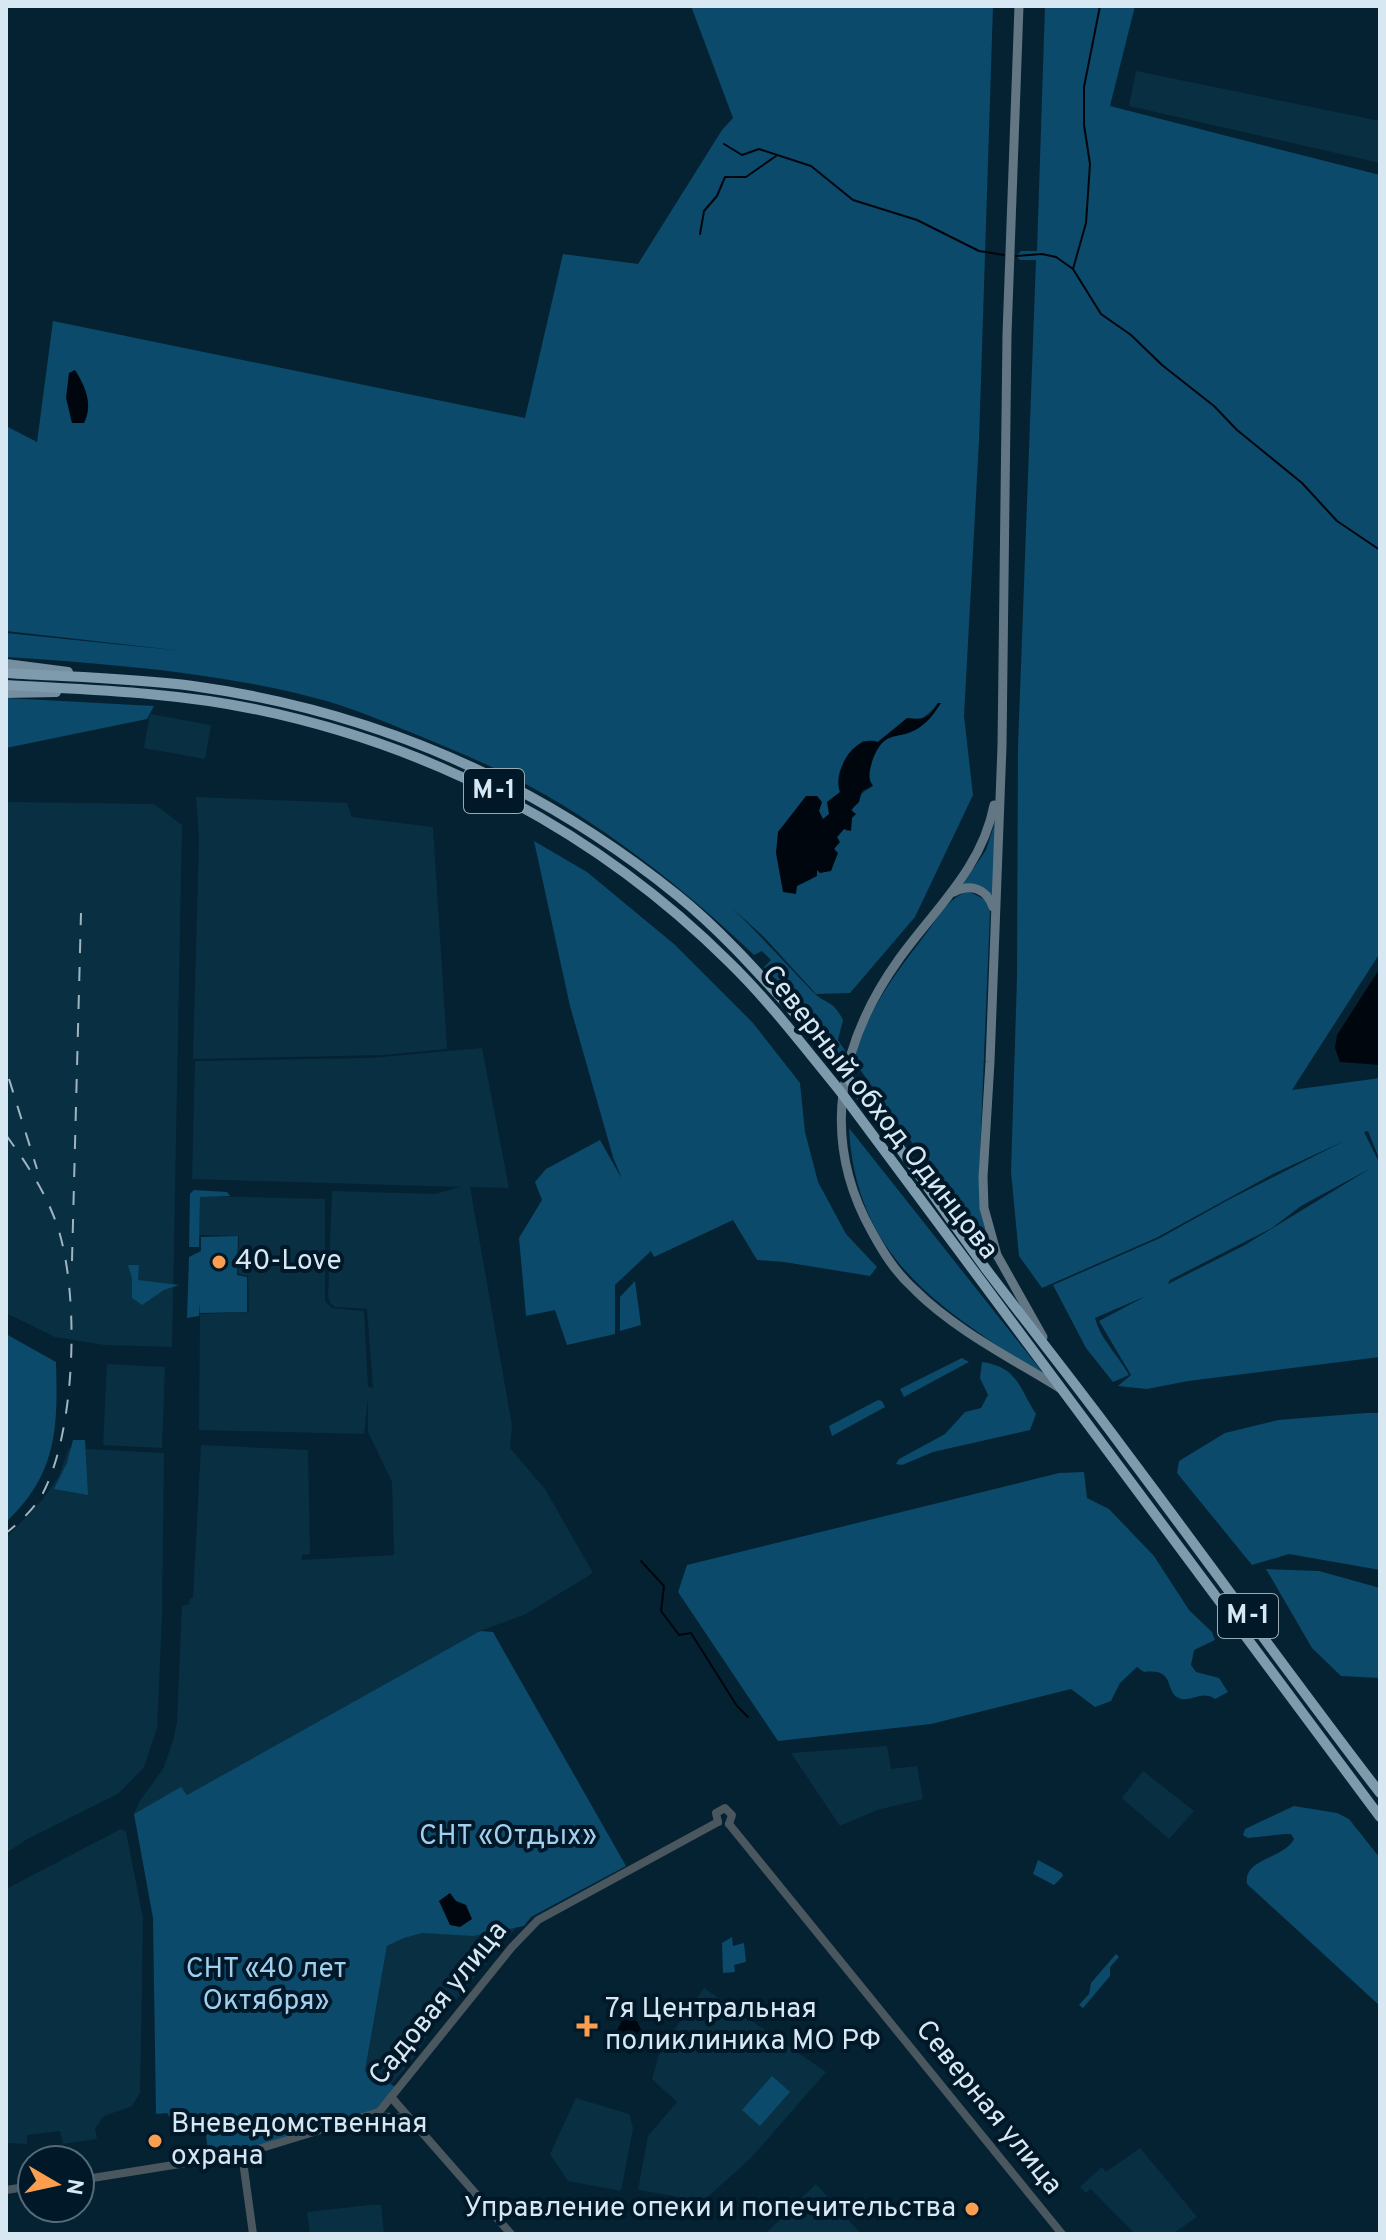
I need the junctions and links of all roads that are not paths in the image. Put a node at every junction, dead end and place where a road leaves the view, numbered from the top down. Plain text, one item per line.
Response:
1 (1019, 6) edge
2 (6, 664) edge
3 (6, 673) edge
4 (102, 677) junction
5 (6, 685) edge
6 (101, 691) junction
7 (6, 693) edge
8 (1002, 746) junction
9 (947, 898) junction
10 (994, 918) junction
11 (1057, 1360) junction
12 (1061, 1389) junction
13 (1380, 1793) edge
14 (1380, 1817) edge
15 (718, 1822) junction
16 (729, 1824) junction
17 (391, 2097) junction
18 (370, 2116) junction
19 (409, 2118) junction
20 (242, 2154) junction
21 (96, 2177) edge
22 (253, 2234) edge
23 (511, 2234) edge
24 (1062, 2234) edge

1 - 8 main road, М-1
2 - 4 main road
3 - 4 highway, Северный обход Одинцова / М-1
4 - 11 highway, Северный обход Одинцова / М-1
5 - 6 highway, Северный обход Одинцова / М-1
6 - 7 main road
6 - 12 highway, Северный обход Одинцова / М-1
8 - 9 main road, М-1
8 - 10 main road, М-1
9 - 10 main road
9 - 12 main road, М-1
10 - 11 main road, М-1
11 - 13 highway, Северный обход Одинцова / М-1
12 - 14 highway, Северный обход Одинцова / М-1
15 - 16 street
15 - 16 street
15 - 17 street, Садовая улица
16 - 24 street, Северная улица
17 - 18 street, Садовая улица
17 - 19 street
18 - 19 street
18 - 20 street, Садовая улица
19 - 23 street
20 - 21 street, Садовая улица
20 - 22 street

